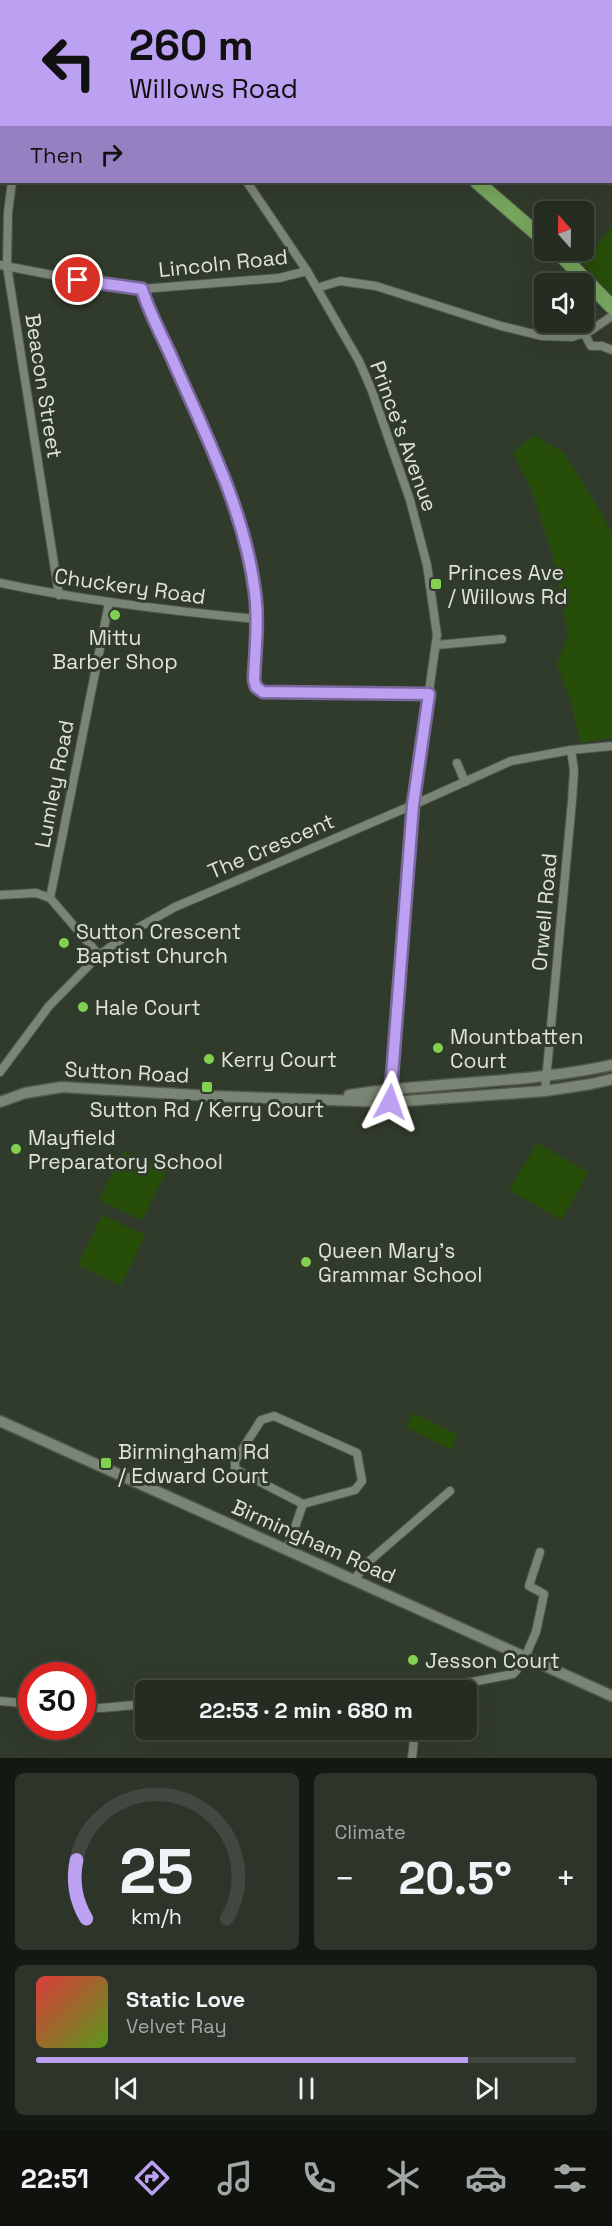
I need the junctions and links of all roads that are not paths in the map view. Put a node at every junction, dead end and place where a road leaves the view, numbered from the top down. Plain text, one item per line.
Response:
1 (12, 183) edge
2 (248, 183) edge
3 (478, 183) edge
4 (534, 231) edge
5 (567, 261) edge
6 (3, 265) edge
7 (307, 271) junction
8 (317, 288) junction
9 (142, 289) junction
10 (612, 307) edge
11 (612, 316) edge
12 (594, 329) edge
13 (584, 333) joint
14 (612, 350) edge
15 (0, 583) edge
16 (59, 595) junction
17 (109, 603) junction
18 (256, 619) junction
19 (502, 639) dead end
20 (436, 645) junction
21 (429, 694) junction
22 (612, 746) edge
23 (571, 750) junction
24 (457, 763) dead end
25 (465, 782) junction
26 (413, 805) junction
27 (0, 895) edge
28 (50, 898) junction
29 (99, 955) junction
30 (612, 1065) edge
31 (0, 1072) edge
32 (547, 1077) junction
33 (612, 1079) edge
34 (390, 1089) junction
35 (545, 1091) junction
36 (325, 1099) junction
37 (0, 1102) edge
38 (390, 1102) junction
39 (0, 1421) edge
40 (450, 1491) dead end
41 (303, 1504) junction
42 (287, 1550) junction
43 (540, 1552) dead end
44 (354, 1580) junction
45 (526, 1657) junction
46 (475, 1680) edge
47 (612, 1696) edge
48 (0, 1701) edge
49 (18, 1703) edge
50 (135, 1705) edge
51 (96, 1708) edge
52 (414, 1740) edge
53 (412, 1758) edge

1 - 6 street, Beacon Street
2 - 7 street, Prince's Avenue
3 - 4 highway
5 - 10 highway
6 - 9 street, Lincoln Road
6 - 16 street, Beacon Street
7 - 8 street, Prince's Avenue
7 - 9 street, Lincoln Road
8 - 13 street
8 - 20 street, Prince's Avenue
9 - 18 street
11 - 12 street
13 - 14 street
15 - 16 street, Chuckery Road
16 - 17 street, Chuckery Road
17 - 18 street, Chuckery Road
17 - 28 street, Lumley Road
18 - 21 street
19 - 20 street
20 - 21 street, Prince's Avenue
21 - 26 street, Prince's Avenue
22 - 23 street, The Crescent
23 - 25 street, The Crescent
23 - 32 street, Orwell Road
24 - 25 street
25 - 26 street, The Crescent
26 - 29 street, The Crescent
26 - 34 street, Prince's Avenue
27 - 28 street
28 - 29 street
29 - 31 street, The Crescent
30 - 32 street, Sutton Road
32 - 34 street, Sutton Road
32 - 35 street, Orwell Road
33 - 35 street, Sutton Road
34 - 36 street, Sutton Road
34 - 38 street, Prince's Avenue
35 - 38 street, Sutton Road
36 - 37 street, Sutton Road
36 - 38 street, Sutton Road
39 - 42 street, Birmingham Road
40 - 44 street
41 - 41 street
41 - 42 street
42 - 44 street, Birmingham Road
43 - 45 street
44 - 45 street, Birmingham Road
45 - 46 street
45 - 47 street, Birmingham Road
48 - 49 street
50 - 51 street
52 - 53 street

